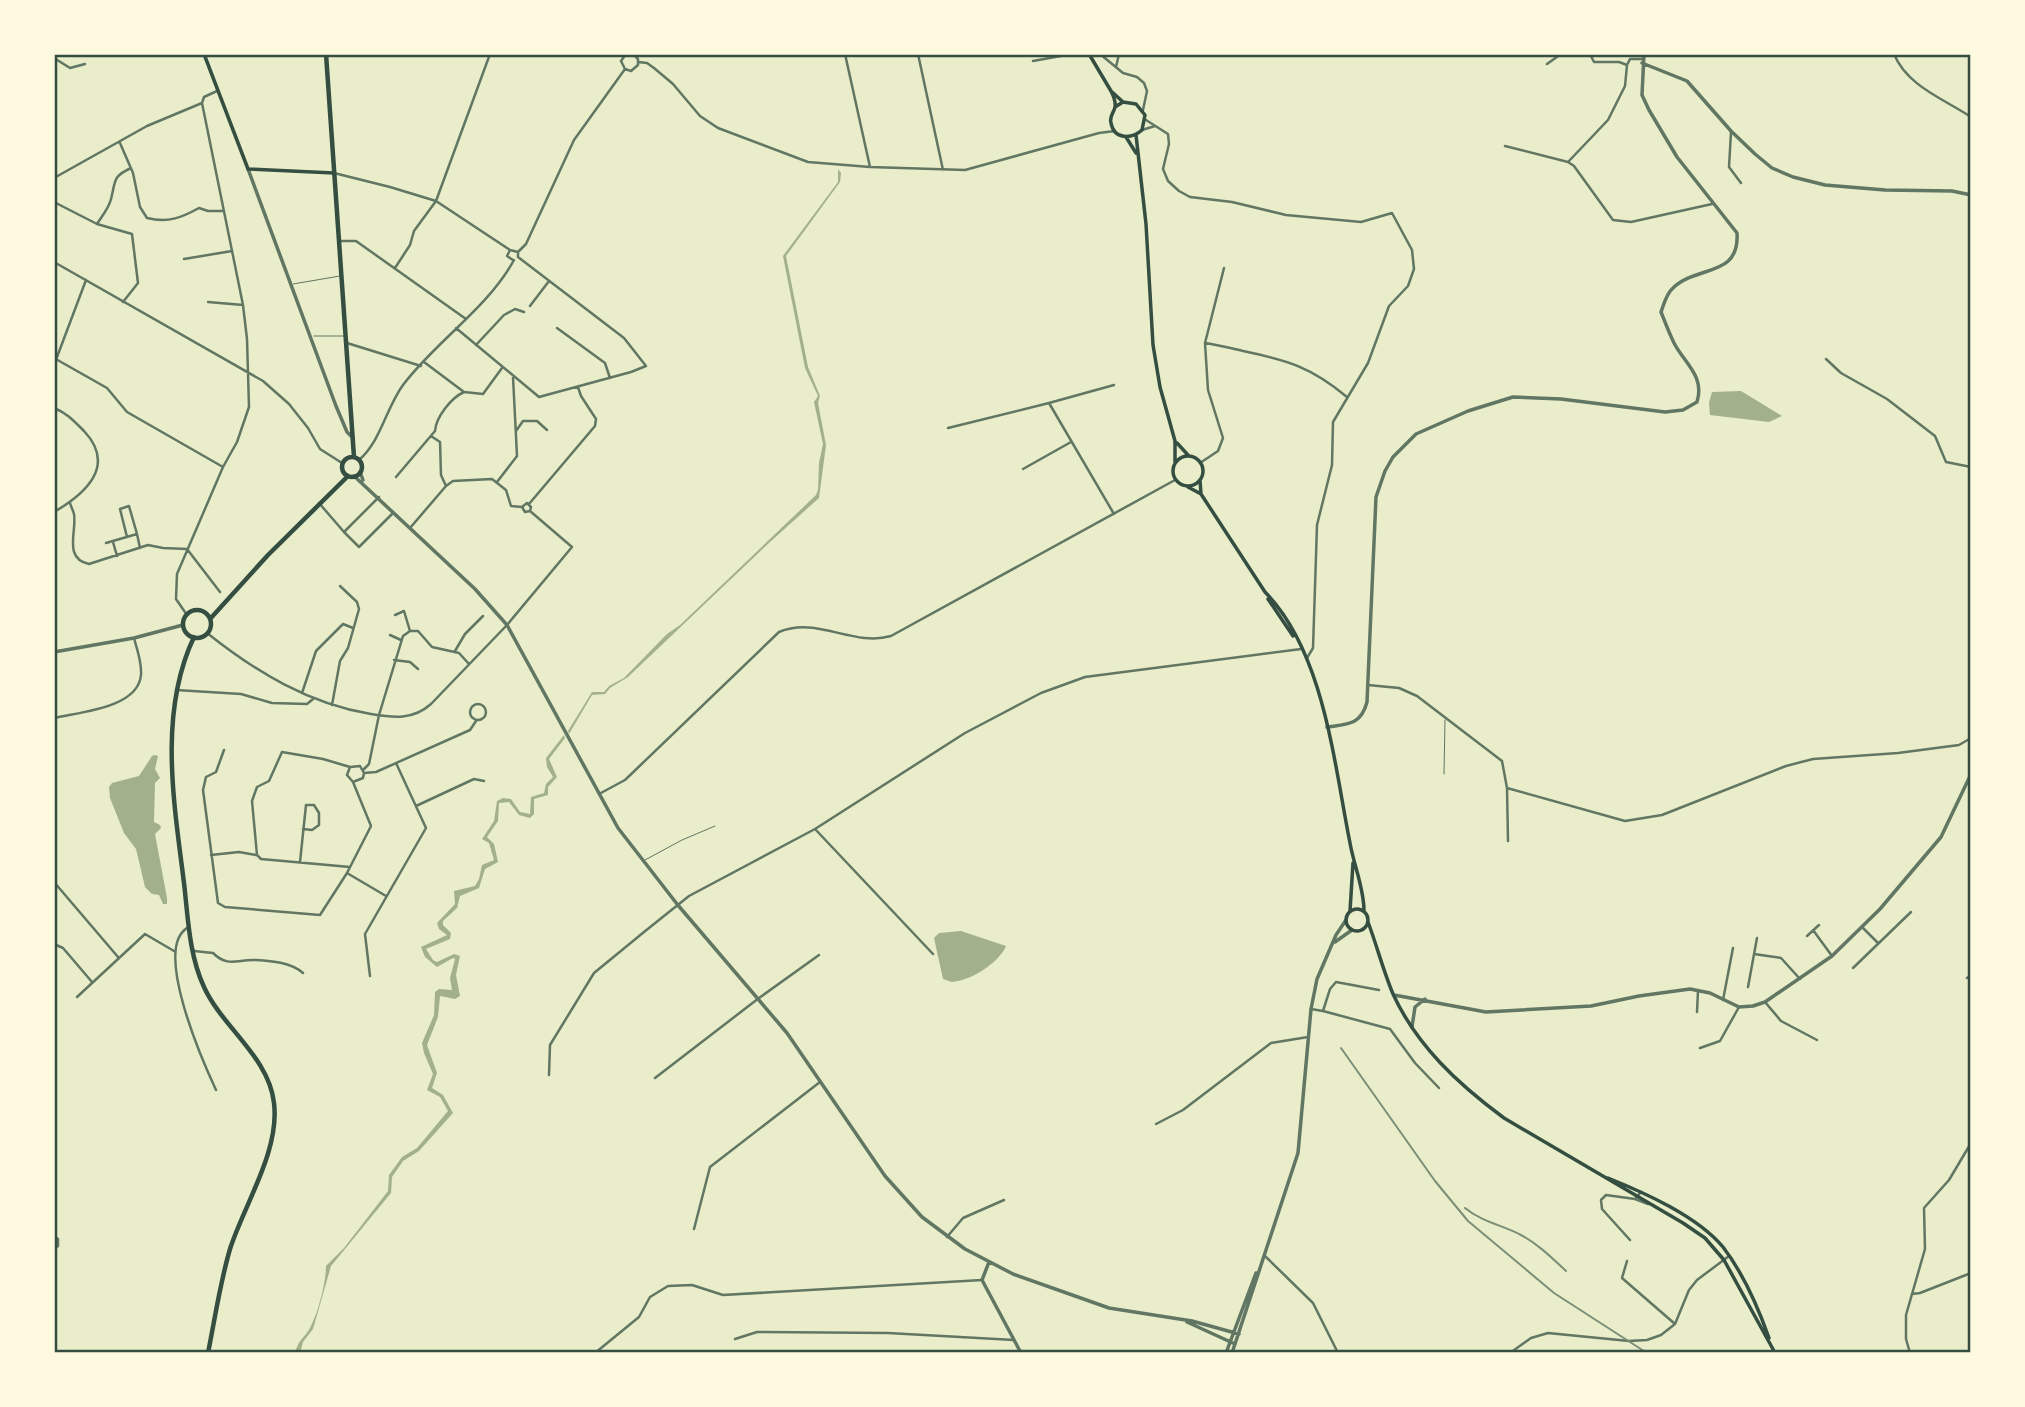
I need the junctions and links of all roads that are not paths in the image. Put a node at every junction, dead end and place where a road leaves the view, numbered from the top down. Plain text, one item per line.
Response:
1 (204, 54) edge
2 (326, 54) edge
3 (490, 54) edge
4 (633, 54) edge
5 (845, 54) edge
6 (918, 54) edge
7 (1072, 54) edge
8 (1089, 54) edge
9 (1100, 54) edge
10 (1119, 54) edge
11 (1561, 54) edge
12 (1590, 54) edge
13 (1894, 54) edge
14 (623, 55) edge
15 (54, 58) edge
16 (1642, 59) edge
17 (1033, 61) dead end
18 (638, 62) junction
19 (85, 64) dead end
20 (1546, 65) dead end
21 (1627, 65) junction
22 (1116, 67) junction
23 (625, 69) junction
24 (218, 90) junction
25 (1111, 91) junction
26 (1145, 97) junction
27 (1123, 102) junction
28 (202, 103) junction
29 (1136, 104) junction
30 (1115, 107) junction
31 (1143, 110) junction
32 (1971, 117) edge
33 (1146, 120) junction
34 (1111, 123) junction
35 (1155, 126) junction
36 (1142, 130) junction
37 (1115, 131) junction
38 (1731, 131) junction
39 (1099, 133) junction
40 (1136, 135) junction
41 (1126, 137) junction
42 (120, 143) junction
43 (1505, 146) dead end
44 (1137, 155) junction
45 (1569, 162) junction
46 (870, 167) junction
47 (131, 168) junction
48 (248, 169) junction
49 (943, 170) junction
50 (334, 173) junction
51 (54, 178) edge
52 (1741, 183) dead end
53 (1971, 195) edge
54 (436, 201) junction
55 (54, 202) edge
56 (1712, 204) junction
57 (224, 211) junction
58 (97, 224) junction
59 (54, 229) edge
60 (54, 241) edge
61 (340, 241) junction
62 (510, 250) junction
63 (232, 251) junction
64 (517, 256) junction
65 (184, 259) dead end
66 (54, 262) edge
67 (395, 268) junction
68 (1224, 268) dead end
69 (342, 276) junction
70 (86, 280) junction
71 (549, 281) junction
72 (291, 284) junction
73 (123, 302) junction
74 (208, 302) dead end
75 (243, 305) junction
76 (530, 306) dead end
77 (524, 312) dead end
78 (466, 319) junction
79 (456, 328) junction
80 (557, 328) dead end
81 (347, 336) junction
82 (310, 337) junction
83 (347, 343) junction
84 (1205, 343) junction
85 (476, 345) junction
86 (55, 359) edge
87 (1826, 359) dead end
88 (424, 362) junction
89 (54, 365) edge
90 (421, 366) junction
91 (502, 368) junction
92 (248, 374) junction
93 (513, 377) junction
94 (610, 378) junction
95 (1114, 384) dead end
96 (578, 387) junction
97 (464, 392) junction
98 (1348, 397) junction
99 (1049, 402) junction
100 (54, 408) edge
101 (948, 428) dead end
102 (547, 430) dead end
103 (516, 431) junction
104 (431, 436) junction
105 (354, 438) junction
106 (1175, 441) junction
107 (1071, 442) junction
108 (1189, 456) junction
109 (356, 458) junction
110 (1175, 462) junction
111 (342, 463) junction
112 (1200, 463) junction
113 (223, 467) junction
114 (1971, 467) edge
115 (1023, 469) dead end
116 (354, 475) junction
117 (396, 477) dead end
118 (1175, 480) junction
119 (1200, 480) junction
120 (497, 482) junction
121 (446, 486) junction
122 (1186, 486) junction
123 (1201, 494) junction
124 (379, 497) junction
125 (70, 503) junction
126 (320, 503) junction
127 (529, 504) junction
128 (522, 507) junction
129 (530, 511) junction
130 (54, 512) edge
131 (394, 513) junction
132 (1114, 514) junction
133 (410, 528) junction
134 (344, 532) junction
135 (137, 534) junction
136 (127, 537) junction
137 (113, 541) junction
138 (106, 543) dead end
139 (140, 548) junction
140 (187, 549) junction
141 (117, 556) junction
142 (340, 586) dead end
143 (220, 592) dead end
144 (187, 615) junction
145 (396, 615) dead end
146 (483, 616) dead end
147 (210, 618) junction
148 (183, 625) junction
149 (507, 625) junction
150 (353, 628) junction
151 (410, 631) junction
152 (207, 634) junction
153 (390, 635) dead end
154 (134, 638) junction
155 (194, 638) junction
156 (401, 640) junction
157 (1301, 649) junction
158 (455, 651) junction
159 (54, 652) edge
160 (1307, 659) junction
161 (394, 660) junction
162 (469, 663) junction
163 (418, 669) dead end
164 (1368, 685) junction
165 (176, 690) junction
166 (302, 694) junction
167 (313, 699) junction
168 (332, 705) junction
169 (379, 715) junction
170 (1445, 717) junction
171 (54, 718) edge
172 (475, 721) junction
173 (1327, 727) junction
174 (1971, 738) edge
175 (224, 750) dead end
176 (396, 763) junction
177 (350, 767) junction
178 (364, 771) junction
179 (1444, 774) dead end
180 (1971, 775) edge
181 (484, 780) dead end
182 (353, 782) junction
183 (1507, 788) junction
184 (599, 794) junction
185 (416, 806) junction
186 (715, 826) dead end
187 (303, 829) junction
188 (816, 829) junction
189 (1508, 841) dead end
190 (211, 855) junction
191 (257, 855) junction
192 (643, 861) junction
193 (1353, 861) junction
194 (300, 862) junction
195 (350, 867) junction
196 (346, 873) junction
197 (54, 882) edge
198 (387, 896) junction
199 (677, 904) junction
200 (1350, 911) junction
201 (1364, 911) junction
202 (1911, 912) dead end
203 (1346, 920) junction
204 (1368, 922) junction
205 (1819, 925) dead end
206 (189, 927) junction
207 (1863, 928) junction
208 (1352, 930) junction
209 (1361, 930) junction
210 (1813, 930) junction
211 (1807, 936) dead end
212 (1373, 938) junction
213 (1756, 939) dead end
214 (1879, 943) junction
215 (54, 944) edge
216 (1333, 944) junction
217 (1733, 948) dead end
218 (174, 951) junction
219 (193, 951) junction
220 (933, 954) dead end
221 (1754, 954) junction
222 (820, 955) dead end
223 (1832, 956) junction
224 (119, 958) junction
225 (1853, 968) dead end
226 (303, 973) dead end
227 (370, 976) dead end
228 (1800, 979) junction
229 (92, 982) junction
230 (1748, 987) dead end
231 (1379, 990) dead end
232 (1698, 990) junction
233 (1394, 995) junction
234 (77, 997) dead end
235 (759, 998) junction
236 (1425, 999) junction
237 (1723, 1000) junction
238 (1765, 1002) junction
239 (1739, 1007) junction
240 (1311, 1009) junction
241 (1324, 1011) junction
242 (1696, 1012) dead end
243 (1412, 1027) junction
244 (1308, 1037) junction
245 (1817, 1040) dead end
246 (1700, 1048) dead end
247 (549, 1075) dead end
248 (655, 1078) dead end
249 (820, 1082) junction
250 (1440, 1088) dead end
251 (216, 1090) dead end
252 (1156, 1124) dead end
253 (1971, 1143) edge
254 (1600, 1175) junction
255 (1640, 1192) junction
256 (1636, 1198) junction
257 (1004, 1200) dead end
258 (694, 1229) dead end
259 (54, 1236) edge
260 (947, 1237) junction
261 (1630, 1240) dead end
262 (54, 1249) edge
263 (1264, 1254) junction
264 (1729, 1256) junction
265 (1724, 1260) junction
266 (1627, 1261) dead end
267 (989, 1262) junction
268 (1260, 1264) junction
269 (1971, 1273) edge
270 (982, 1280) junction
271 (1911, 1294) junction
272 (1185, 1321) junction
273 (1675, 1324) junction
274 (1233, 1332) junction
275 (1239, 1334) junction
276 (735, 1339) dead end
277 (1014, 1340) junction
278 (1230, 1342) junction
279 (1235, 1344) junction
280 (1774, 1352) edge
281 (208, 1353) edge
282 (595, 1353) edge
283 (1021, 1353) edge
284 (1226, 1353) edge
285 (1232, 1353) edge
286 (1338, 1353) edge
287 (1510, 1353) edge
288 (1910, 1353) edge

1 - 24 main road
2 - 50 main road
3 - 54 street
4 - 18 street
5 - 46 street
6 - 49 street
7 - 17 street
8 - 25 main road
9 - 22 street
10 - 22 street
11 - 20 street
12 - 21 street
13 - 32 street
14 - 23 street
15 - 19 street
16 - 21 street
16 - 38 street
16 - 56 street
18 - 23 street
18 - 46 street
21 - 45 street
22 - 26 street
23 - 64 street
24 - 28 street
24 - 48 main road
25 - 27 main road
25 - 30 main road
26 - 29 street
26 - 31 street
27 - 29 main road
27 - 30 main road
28 - 42 street
28 - 57 street
29 - 31 main road
30 - 34 main road
31 - 33 main road
33 - 35 street
33 - 36 main road
34 - 37 main road
34 - 39 street
35 - 36 street
35 - 98 street
36 - 40 main road
37 - 39 street
37 - 41 main road
38 - 52 street
38 - 53 street
39 - 49 street
40 - 41 main road
40 - 44 main road
41 - 44 main road
42 - 47 street
42 - 51 street
43 - 45 street
44 - 106 main road
45 - 56 street
46 - 49 street
47 - 57 street
47 - 58 street
48 - 50 main road
48 - 72 street
50 - 54 street
50 - 61 main road
54 - 62 street
54 - 67 street
55 - 58 street
56 - 164 street
57 - 63 street
58 - 73 street
59 - 60 street
61 - 67 street
61 - 69 main road
62 - 64 street
62 - 64 street
63 - 65 street
63 - 75 street
64 - 71 street
64 - 78 street
66 - 70 street
67 - 78 street
68 - 84 street
69 - 72 lane
69 - 81 main road
70 - 73 street
70 - 86 street
71 - 76 street
71 - 94 street
72 - 82 street
73 - 92 street
74 - 75 street
75 - 92 street
77 - 85 street
78 - 79 street
79 - 85 street
79 - 88 street
80 - 94 street
81 - 82 lane
81 - 83 main road
82 - 105 street
83 - 90 street
83 - 105 main road
84 - 98 street
84 - 112 street
85 - 91 street
86 - 89 street
86 - 113 street
87 - 114 street
88 - 90 street
88 - 97 street
90 - 109 street
91 - 93 street
91 - 97 street
92 - 111 street
92 - 113 street
93 - 96 street
93 - 103 street
94 - 96 street
95 - 99 street
96 - 127 street
97 - 104 street
98 - 160 street
99 - 101 street
99 - 107 street
100 - 125 street
102 - 103 street
103 - 120 street
104 - 117 street
104 - 121 street
105 - 109 main road
106 - 108 main road
106 - 110 main road
107 - 115 street
107 - 132 street
108 - 110 main road
108 - 112 main road
109 - 111 main road
109 - 116 main road
110 - 118 main road
111 - 116 main road
112 - 119 main road
113 - 140 street
116 - 124 street
116 - 126 main road
118 - 122 main road
118 - 132 street
119 - 122 main road
119 - 123 main road
120 - 121 street
120 - 128 street
121 - 133 street
122 - 123 main road
123 - 157 main road
124 - 131 street
124 - 134 street
125 - 130 street
125 - 141 street
126 - 134 street
126 - 147 main road
127 - 128 street
127 - 129 street
128 - 129 street
129 - 149 street
131 - 133 street
131 - 134 street
132 - 184 street
133 - 149 street
135 - 136 street
135 - 136 street
135 - 139 street
136 - 137 street
137 - 138 street
137 - 141 street
139 - 140 street
139 - 141 street
140 - 143 street
140 - 144 street
142 - 150 street
144 - 147 main road
144 - 148 main road
145 - 151 street
146 - 158 street
147 - 152 main road
148 - 154 street
148 - 155 main road
149 - 162 street
149 - 184 street
150 - 166 street
150 - 168 street
151 - 156 street
151 - 158 street
152 - 155 main road
152 - 166 street
153 - 156 street
154 - 159 street
154 - 171 street
155 - 165 main road
156 - 161 street
157 - 160 main road
157 - 188 street
158 - 162 street
160 - 173 main road
161 - 163 street
161 - 169 street
162 - 169 street
164 - 170 street
164 - 173 street
165 - 167 street
165 - 206 main road
166 - 167 street
167 - 168 street
168 - 169 street
169 - 178 street
170 - 179 lane
170 - 183 street
172 - 172 street
172 - 176 street
173 - 193 main road
174 - 183 street
175 - 190 street
176 - 178 street
176 - 185 street
177 - 178 street
177 - 182 street
177 - 191 street
178 - 182 street
180 - 207 street
181 - 185 street
182 - 195 street
183 - 189 street
184 - 192 street
185 - 198 street
186 - 192 lane
187 - 187 street
187 - 194 street
188 - 199 street
188 - 220 street
190 - 191 street
190 - 196 street
191 - 194 street
192 - 199 street
193 - 200 main road
193 - 201 main road
194 - 195 street
195 - 196 street
196 - 198 street
197 - 224 street
198 - 227 street
199 - 235 street
199 - 247 street
200 - 201 main road
200 - 203 main road
201 - 204 main road
202 - 214 street
203 - 208 main road
203 - 216 street
204 - 209 main road
204 - 212 main road
205 - 210 street
206 - 218 street
206 - 219 main road
207 - 214 street
207 - 223 street
208 - 209 main road
208 - 216 street
209 - 212 main road
210 - 211 street
210 - 223 street
212 - 233 main road
213 - 221 street
214 - 225 street
215 - 229 street
216 - 240 street
217 - 237 street
218 - 224 street
218 - 251 street
219 - 226 street
219 - 281 main road
221 - 228 street
221 - 230 street
222 - 235 street
223 - 228 street
224 - 229 street
228 - 238 street
229 - 234 street
231 - 241 street
232 - 236 street
232 - 237 street
232 - 242 street
233 - 236 street
233 - 243 main road
235 - 248 street
235 - 249 street
236 - 243 street
237 - 239 street
238 - 239 street
238 - 245 street
239 - 246 street
240 - 241 street
240 - 244 street
241 - 250 street
243 - 254 main road
244 - 252 street
244 - 263 street
249 - 258 street
249 - 260 street
253 - 271 street
254 - 255 main road
254 - 256 main road
255 - 256 street
255 - 264 main road
256 - 261 street
256 - 265 main road
257 - 260 street
259 - 262 street
260 - 267 street
263 - 268 street
263 - 286 street
264 - 265 street
264 - 280 main road
265 - 273 street
265 - 280 main road
266 - 273 street
267 - 270 street
267 - 272 street
268 - 274 street
268 - 275 street
269 - 271 street
270 - 277 street
270 - 282 street
271 - 288 street
272 - 274 street
272 - 278 street
273 - 287 street
274 - 275 street
274 - 278 street
275 - 279 street
276 - 277 street
277 - 283 street
278 - 279 street
278 - 284 street
279 - 285 street

